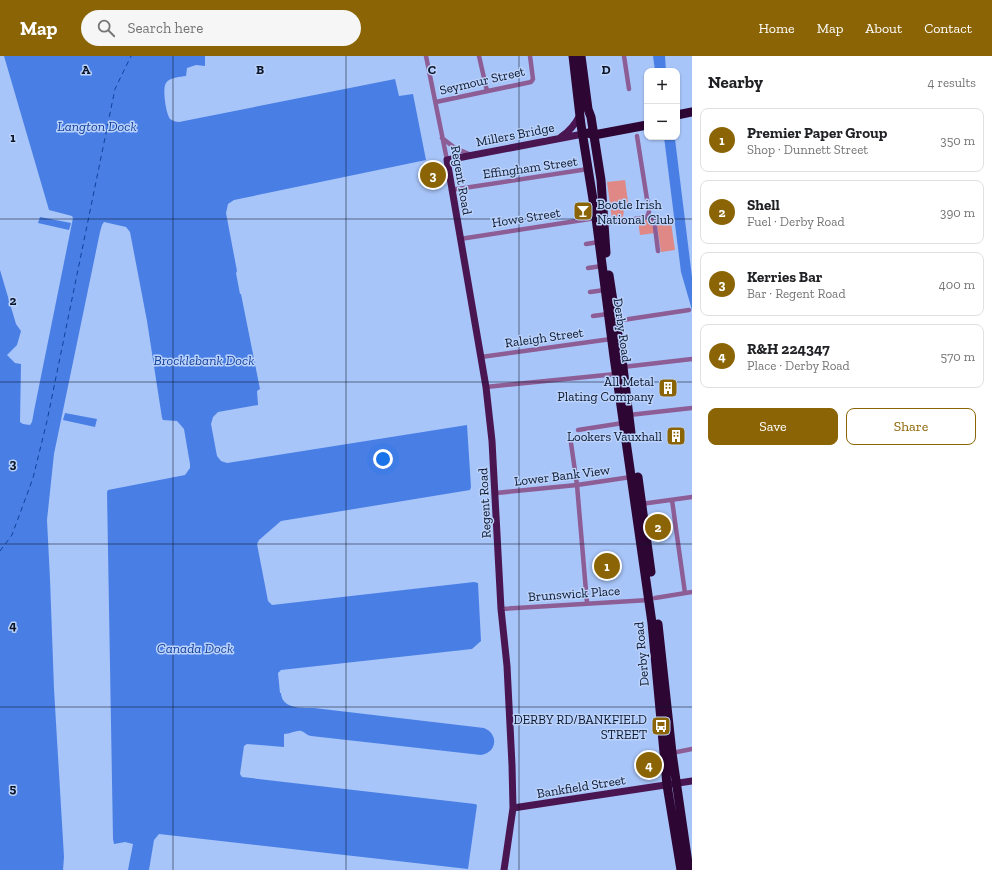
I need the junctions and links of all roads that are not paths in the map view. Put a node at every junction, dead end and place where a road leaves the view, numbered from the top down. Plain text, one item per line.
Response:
1 (426, 56) edge
2 (479, 56) edge
3 (530, 56) edge
4 (573, 56) edge
5 (581, 56) edge
6 (585, 56) edge
7 (624, 56) edge
8 (629, 89) dead end
9 (488, 91) junction
10 (436, 102) junction
11 (692, 112) edge
12 (680, 114) edge
13 (580, 115) junction
14 (692, 118) edge
15 (680, 120) edge
16 (644, 121) edge
17 (644, 126) edge
18 (589, 132) junction
19 (637, 136) dead end
20 (442, 138) junction
21 (557, 139) junction
22 (473, 155) junction
23 (446, 160) junction
24 (589, 169) junction
25 (451, 190) junction
26 (628, 213) dead end
27 (648, 214) junction
28 (596, 218) junction
29 (628, 219) junction
30 (604, 224) junction
31 (460, 239) junction
32 (599, 242) junction
33 (586, 244) dead end
34 (658, 251) dead end
35 (602, 266) junction
36 (588, 268) dead end
37 (605, 290) junction
38 (590, 292) dead end
39 (689, 310) dead end
40 (608, 314) junction
41 (593, 316) dead end
42 (616, 321) junction
43 (611, 339) junction
44 (481, 356) junction
45 (692, 359) edge
46 (623, 367) junction
47 (616, 374) junction
48 (486, 387) junction
49 (692, 408) edge
50 (629, 415) junction
51 (623, 423) junction
52 (578, 430) dead end
53 (571, 443) dead end
54 (631, 477) junction
55 (576, 485) junction
56 (496, 493) junction
57 (692, 497) edge
58 (672, 500) junction
59 (641, 504) junction
60 (692, 592) edge
61 (685, 593) junction
62 (652, 599) junction
63 (587, 603) junction
64 (501, 609) junction
65 (670, 732) junction
66 (692, 749) edge
67 (672, 752) junction
68 (692, 780) edge
69 (677, 783) junction
70 (667, 785) junction
71 (513, 808) junction
72 (676, 837) junction
73 (689, 846) edge
74 (504, 870) edge
75 (681, 870) edge
76 (688, 870) edge

1 - 10 street, Regent Road
2 - 9 street
3 - 9 street, Seymour Street
4 - 13 highway, Derby Road
5 - 6 street
5 - 18 highway, Derby Road
7 - 8 street
9 - 10 street, Seymour Street
10 - 20 street, Regent Road
11 - 12 highway
13 - 18 highway, Derby Road
13 - 21 main road
14 - 15 highway
16 - 18 highway, Millers Bridge
17 - 18 highway, Millers Bridge
18 - 21 main road, Millers Bridge
18 - 24 highway, Derby Road
18 - 30 highway, Derby Road
19 - 27 street
20 - 22 street, Regent Road
20 - 23 street, Regent Road
21 - 22 main road, Millers Bridge
22 - 23 main road, Millers Bridge
23 - 25 main road, Regent Road
24 - 25 street, Effingham Street
24 - 28 highway, Derby Road
25 - 31 main road, Regent Road
26 - 29 street
27 - 29 street
27 - 34 street
28 - 31 street, Howe Street
28 - 32 highway, Derby Road
29 - 30 street
30 - 42 highway, Derby Road
31 - 44 main road, Regent Road
32 - 33 street
32 - 35 highway, Derby Road
35 - 36 street
35 - 37 highway, Derby Road
37 - 38 street
37 - 40 highway, Derby Road
39 - 42 street
40 - 41 street
40 - 43 highway, Derby Road
42 - 46 highway, Derby Road
43 - 44 street, Raleigh Street
43 - 47 highway, Derby Road
44 - 48 main road, Regent Road
45 - 46 street
46 - 50 highway, Derby Road
47 - 48 street
47 - 51 highway, Derby Road
48 - 56 main road, Regent Road
49 - 50 street
50 - 59 highway, Derby Road
51 - 52 street
51 - 54 highway, Derby Road
53 - 55 street
54 - 55 street, Lower Bank View
54 - 62 highway, Derby Road
55 - 56 street, Lower Bank View
55 - 63 street
56 - 64 main road, Regent Road
57 - 58 street
58 - 59 street
58 - 61 street
59 - 62 highway, Derby Road
60 - 61 street, Brunswick Place
61 - 62 street, Brunswick Place
62 - 63 street, Brunswick Place
62 - 65 highway, Derby Road
62 - 70 highway, Derby Road
63 - 64 street, Brunswick Place
64 - 71 main road, Regent Road
65 - 67 highway, Derby Road
65 - 70 highway
66 - 67 street
67 - 69 highway, Derby Road
68 - 69 main road, Bankfield Street
69 - 70 main road, Bankfield Street
69 - 72 highway
69 - 73 highway, Derby Road
70 - 71 main road, Bankfield Street
70 - 72 highway, Derby Road
71 - 74 main road, Regent Road
72 - 75 highway, Derby Road
73 - 76 highway, Derby Road

